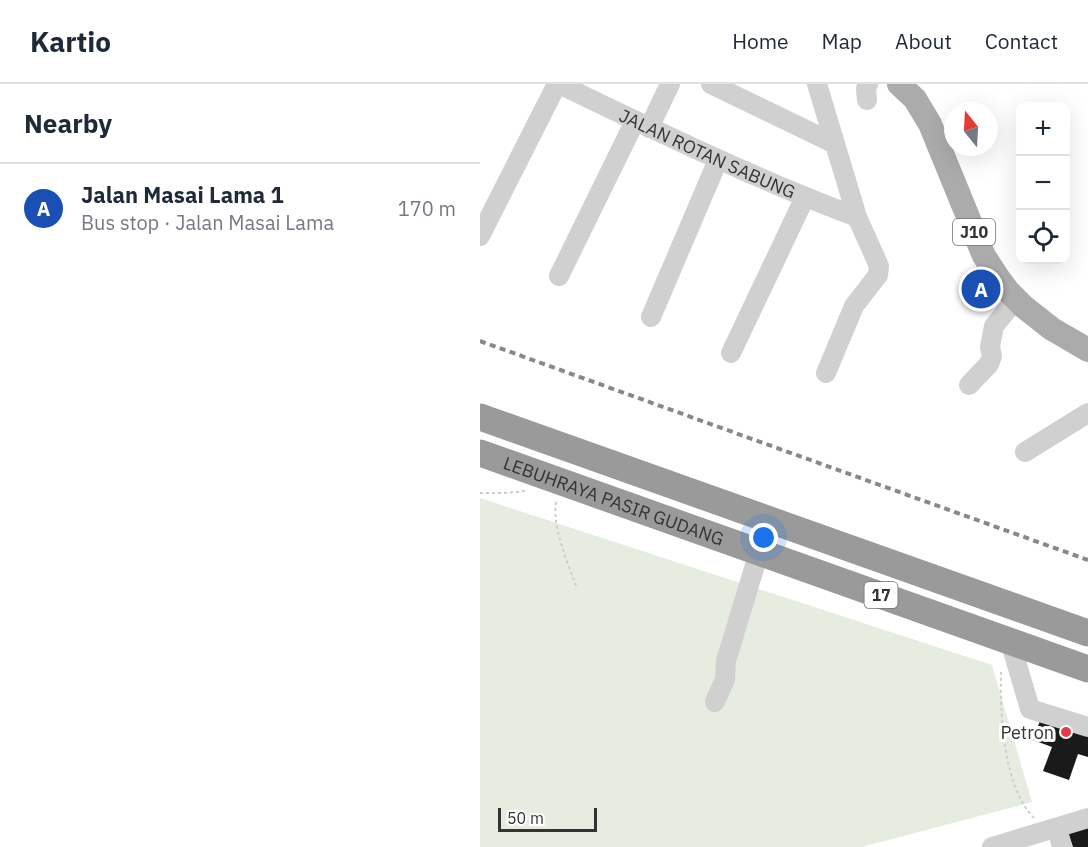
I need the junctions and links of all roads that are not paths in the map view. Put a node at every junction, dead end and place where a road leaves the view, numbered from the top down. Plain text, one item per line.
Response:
1 (558, 84) edge
2 (670, 84) edge
3 (711, 84) edge
4 (817, 84) edge
5 (899, 84) edge
6 (642, 124) junction
7 (835, 144) junction
8 (718, 160) junction
9 (805, 197) junction
10 (857, 217) junction
11 (480, 236) edge
12 (559, 276) dead end
13 (1016, 299) junction
14 (651, 317) dead end
15 (1088, 350) edge
16 (731, 352) dead end
17 (826, 373) dead end
18 (969, 385) dead end
19 (1088, 413) edge
20 (480, 417) edge
21 (1025, 452) dead end
22 (480, 453) edge
23 (759, 552) junction
24 (1088, 633) edge
25 (1010, 641) junction
26 (1088, 669) edge
27 (715, 702) dead end
28 (1088, 727) edge
29 (1088, 818) edge
30 (1052, 829) junction
31 (992, 847) edge
32 (1062, 847) edge

1 - 6 street, JALAN ROTAN SABUNG
1 - 11 street
2 - 6 street
3 - 7 street
4 - 7 street
5 - 13 main road, J10
6 - 8 street, JALAN ROTAN SABUNG
6 - 12 street
7 - 10 street
8 - 9 street, JALAN ROTAN SABUNG
8 - 14 street
9 - 10 street, JALAN ROTAN SABUNG
9 - 16 street
10 - 17 street
13 - 15 main road, J10
13 - 18 street
19 - 21 street
20 - 24 highway, LEBUHRAYA PASIR GUDANG / 17
22 - 23 highway, LEBUHRAYA PASIR GUDANG / 17
23 - 25 highway, LEBUHRAYA PASIR GUDANG / 17
23 - 27 street
25 - 26 highway, LEBUHRAYA PASIR GUDANG / 17
25 - 28 street
29 - 30 street
30 - 31 street
30 - 32 street

